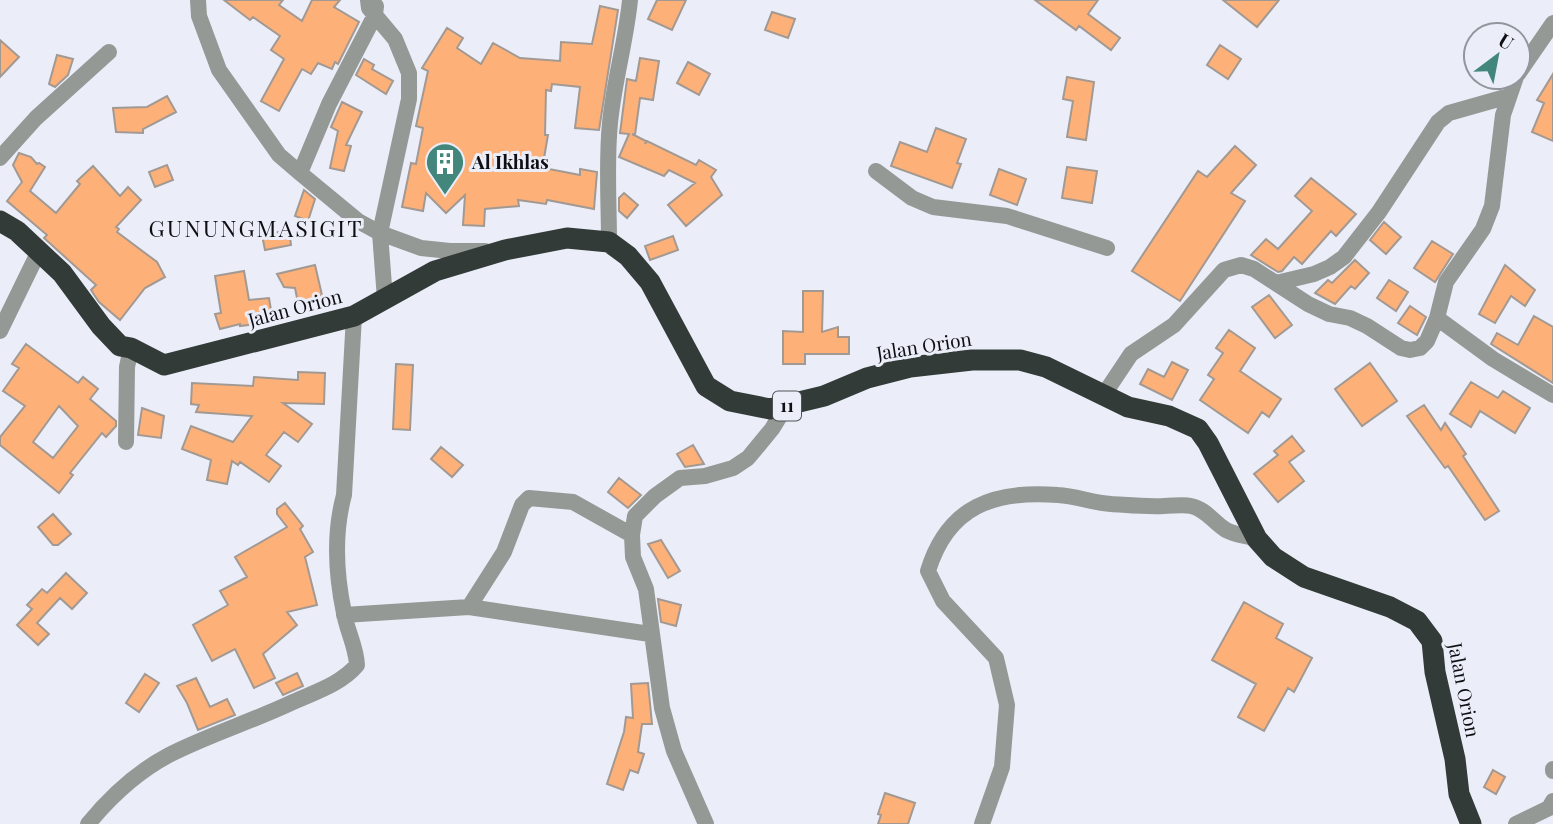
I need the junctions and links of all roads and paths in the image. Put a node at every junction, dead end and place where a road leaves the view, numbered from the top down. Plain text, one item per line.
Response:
1 (198, 0) edge
2 (368, 0) edge
3 (630, 0) edge
4 (376, 8) edge
5 (1553, 23) edge
6 (109, 52) dead end
7 (1532, 54) edge
8 (1510, 91) edge
9 (1508, 96) junction
10 (0, 158) edge
11 (876, 171) dead end
12 (300, 173) junction
13 (0, 221) edge
14 (380, 233) junction
15 (609, 242) junction
16 (1107, 248) dead end
17 (505, 250) junction
18 (39, 251) junction
19 (1276, 283) junction
20 (385, 299) junction
21 (354, 316) junction
22 (1437, 318) junction
23 (0, 331) edge
24 (131, 348) junction
25 (1553, 395) edge
26 (1103, 396) junction
27 (786, 406) junction
28 (126, 442) dead end
29 (632, 534) junction
30 (1257, 539) junction
31 (469, 607) junction
32 (344, 615) junction
33 (650, 634) junction
34 (1553, 800) edge
35 (88, 824) edge
36 (706, 824) edge
37 (982, 824) edge
38 (1471, 824) edge
39 (1516, 824) edge

1 - 12 street
2 - 4 street
3 - 15 street
4 - 12 street
4 - 14 street
5 - 7 street
6 - 10 street
8 - 9 street
9 - 19 street
9 - 22 street
11 - 16 street
12 - 14 street
13 - 18 highway, Jalan Orion
14 - 17 street
14 - 20 street
15 - 17 highway, Jalan Orion
15 - 27 highway, Jalan Orion / 11
17 - 20 highway, Jalan Orion
18 - 23 street
18 - 24 highway, Jalan Orion
19 - 22 street
19 - 26 street
20 - 21 highway, Jalan Orion
21 - 24 highway, Jalan Orion
21 - 32 street
22 - 25 street
24 - 28 street
26 - 27 highway, Jalan Orion / 11
26 - 30 highway, Jalan Orion / 11
27 - 29 street
29 - 31 street
29 - 33 street
30 - 37 street
30 - 38 highway, Jalan Orion / 11
31 - 32 street
31 - 33 street
32 - 35 street
33 - 36 street
34 - 39 street

